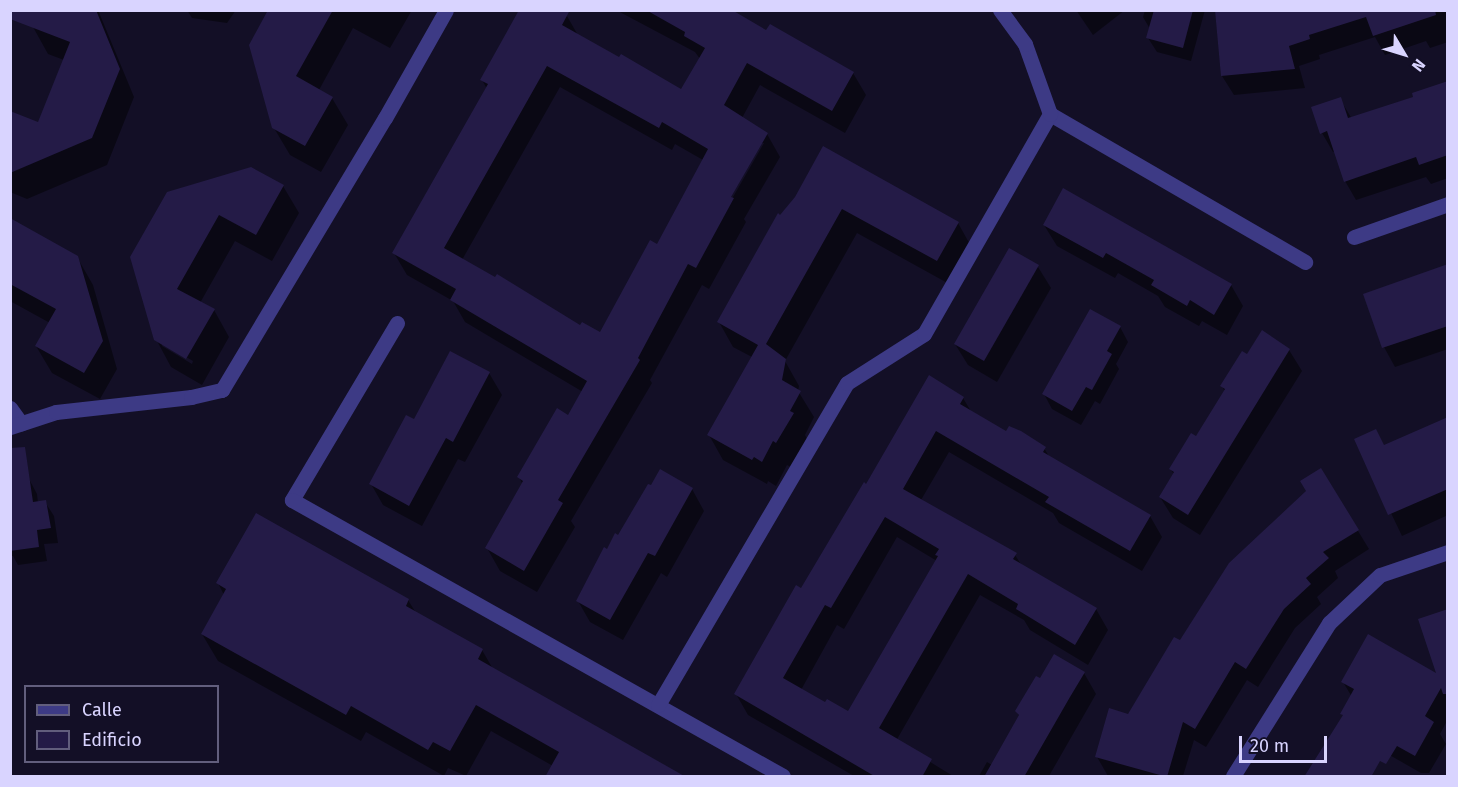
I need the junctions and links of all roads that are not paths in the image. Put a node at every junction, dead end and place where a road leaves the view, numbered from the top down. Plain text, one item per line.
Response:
1 (446, 10) edge
2 (999, 10) edge
3 (1050, 114) junction
4 (1448, 204) edge
5 (1354, 237) dead end
6 (1305, 262) dead end
7 (397, 323) dead end
8 (10, 408) edge
9 (16, 425) edge
10 (1448, 552) edge
11 (658, 705) junction
12 (783, 777) edge
13 (1233, 777) edge

1 - 9 street
2 - 3 street
3 - 6 street
3 - 11 street
4 - 5 street
7 - 11 street
8 - 9 street
10 - 13 street
11 - 12 street

